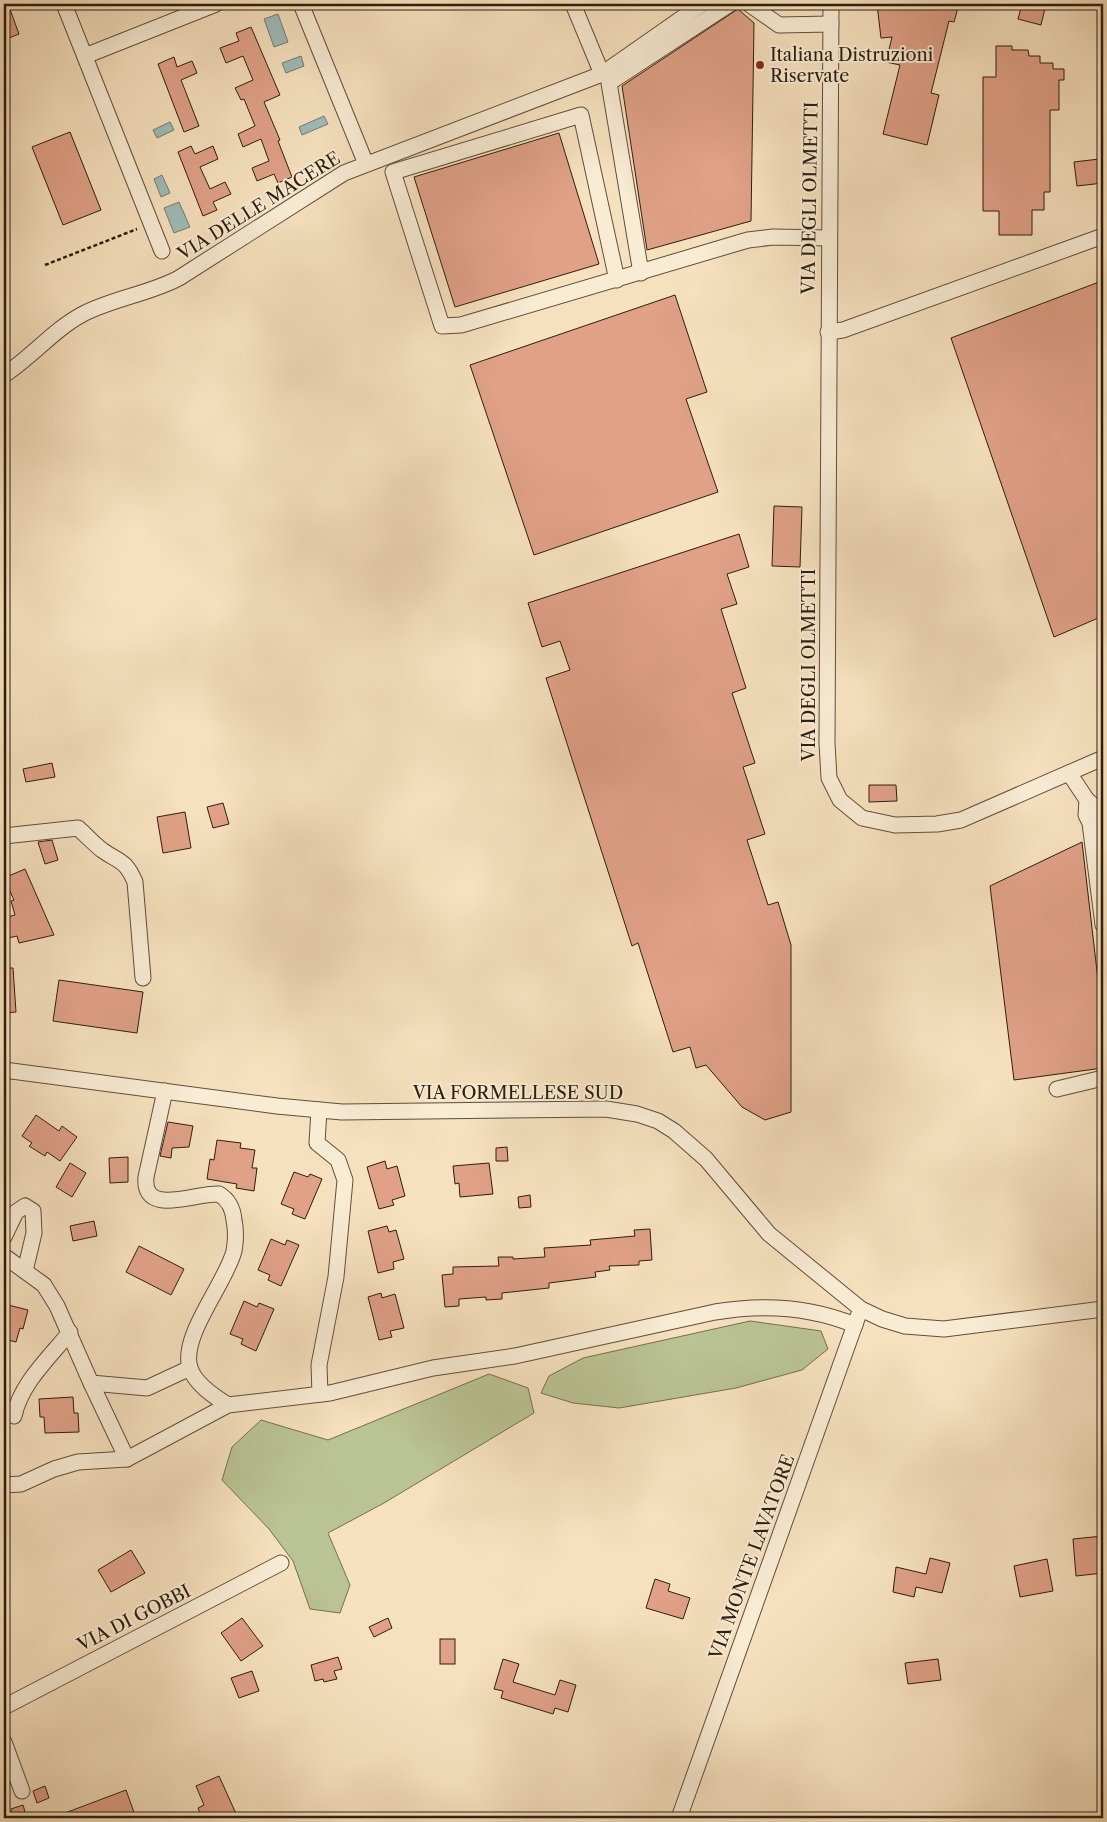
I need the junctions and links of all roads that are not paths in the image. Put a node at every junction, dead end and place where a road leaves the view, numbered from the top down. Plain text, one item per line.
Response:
1 (64, 4) edge
2 (216, 4) edge
3 (301, 4) edge
4 (574, 4) edge
5 (702, 4) edge
6 (730, 4) edge
7 (749, 4) edge
8 (831, 4) edge
9 (831, 24) junction
10 (85, 56) junction
11 (602, 74) junction
12 (366, 164) junction
13 (1103, 236) edge
14 (829, 238) junction
15 (162, 251) dead end
16 (641, 273) junction
17 (617, 280) junction
18 (828, 332) junction
19 (4, 374) edge
20 (1103, 758) edge
21 (1069, 773) junction
22 (1087, 800) junction
23 (4, 836) edge
24 (1103, 837) edge
25 (1103, 925) edge
26 (143, 978) dead end
27 (4, 1070) edge
28 (1103, 1078) edge
29 (1057, 1090) dead end
30 (165, 1091) junction
31 (319, 1110) junction
32 (4, 1237) edge
33 (4, 1256) edge
34 (25, 1271) junction
35 (861, 1309) junction
36 (1103, 1309) edge
37 (855, 1325) junction
38 (70, 1332) junction
39 (190, 1368) junction
40 (91, 1383) junction
41 (320, 1394) junction
42 (228, 1405) junction
43 (14, 1416) dead end
44 (127, 1459) junction
45 (4, 1485) edge
46 (281, 1563) dead end
47 (4, 1707) edge
48 (4, 1742) edge
49 (22, 1791) dead end
50 (679, 1818) edge

1 - 10 street
2 - 10 street
3 - 12 street
4 - 11 street
5 - 11 street, VIA DELLE MACERE
6 - 16 street
7 - 9 street
8 - 9 street, VIA DEGLI OLMETTI
9 - 14 street, VIA DEGLI OLMETTI
10 - 15 street
11 - 12 street, VIA DELLE MACERE
12 - 19 street, VIA DELLE MACERE
13 - 18 street
14 - 16 street
14 - 18 street, VIA DEGLI OLMETTI
16 - 17 street
17 - 17 street
18 - 21 street, VIA DEGLI OLMETTI
20 - 21 street, VIA DEGLI OLMETTI
21 - 22 street
22 - 24 street
22 - 25 street
23 - 26 street
27 - 30 street, VIA FORMELLESE SUD
28 - 29 street
30 - 31 street, VIA FORMELLESE SUD
30 - 39 street
31 - 35 street, VIA FORMELLESE SUD
31 - 41 street
32 - 34 street
33 - 34 street
34 - 38 street
35 - 36 street, VIA FORMELLESE SUD
35 - 37 street, VIA MONTE LAVATORE
37 - 41 street
37 - 50 street, VIA MONTE LAVATORE
38 - 40 street
38 - 43 street
39 - 40 street
39 - 42 street
40 - 44 street
41 - 42 street
42 - 44 street
44 - 45 street
46 - 47 street, VIA DI GOBBI
48 - 49 street

